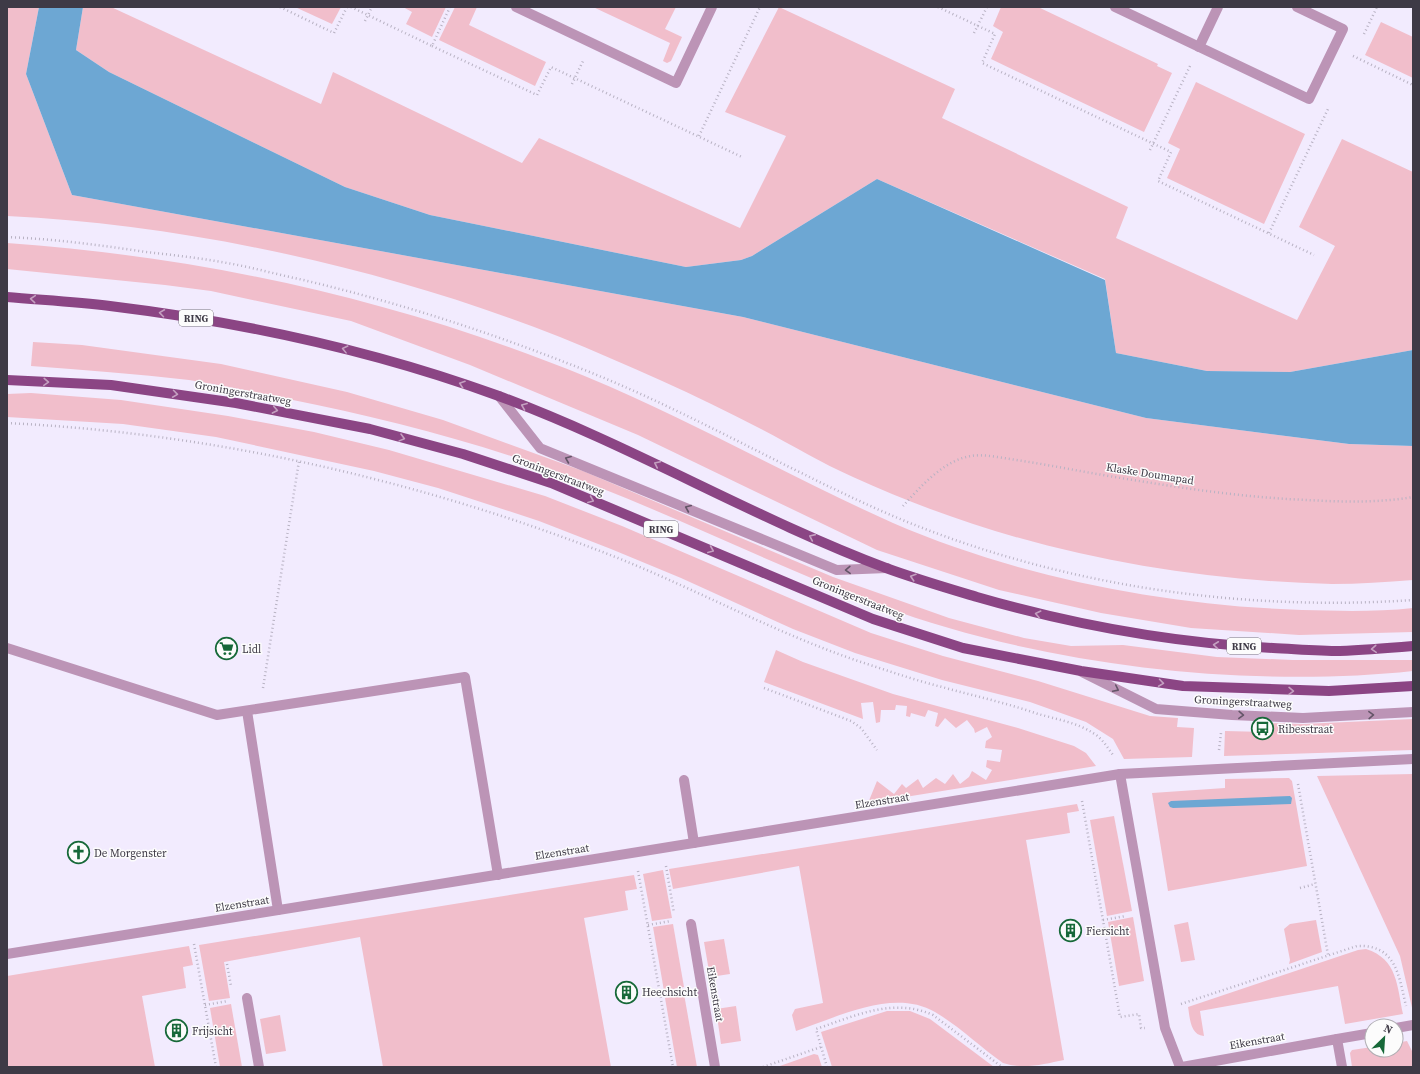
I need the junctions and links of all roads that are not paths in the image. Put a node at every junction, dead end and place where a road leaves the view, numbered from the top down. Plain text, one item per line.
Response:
1 (516, 7) edge
2 (712, 7) edge
3 (1115, 7) edge
4 (1218, 7) edge
5 (1297, 7) edge
6 (1199, 47) junction
7 (7, 297) edge
8 (7, 380) edge
9 (499, 396) junction
10 (887, 568) junction
11 (1413, 646) edge
12 (7, 648) edge
13 (1081, 671) junction
14 (1413, 686) edge
15 (247, 710) junction
16 (1413, 712) edge
17 (1413, 759) edge
18 (1120, 774) junction
19 (684, 780) dead end
20 (694, 843) junction
21 (498, 874) junction
22 (278, 910) junction
23 (691, 924) dead end
24 (7, 954) edge
25 (247, 998) dead end
26 (1364, 1034) edge
27 (1337, 1039) junction
28 (258, 1067) edge
29 (715, 1067) edge
30 (1181, 1067) edge
31 (1342, 1067) edge

1 - 2 street
3 - 6 street
4 - 6 street
5 - 6 street
9 -> 7 main road, Groningerstraatweg / RING
8 -> 13 main road, Groningerstraatweg / RING
10 -> 9 main road, Groningerstraatweg / RING
10 -> 9 street, Groningerstraatweg
11 -> 10 main road, Groningerstraatweg / RING
12 - 15 street
13 -> 14 main road, Groningerstraatweg / RING
13 -> 16 street, Groningerstraatweg
15 - 21 street
15 - 22 street
17 - 18 street
18 - 20 street, Elzenstraat
18 - 30 street
19 - 20 street
20 - 21 street, Elzenstraat
21 - 22 street, Elzenstraat
22 - 24 street, Elzenstraat
23 - 29 street, Eikenstraat
25 - 28 street
26 - 27 street, Eikenstraat
27 - 30 street, Eikenstraat
27 - 31 street

